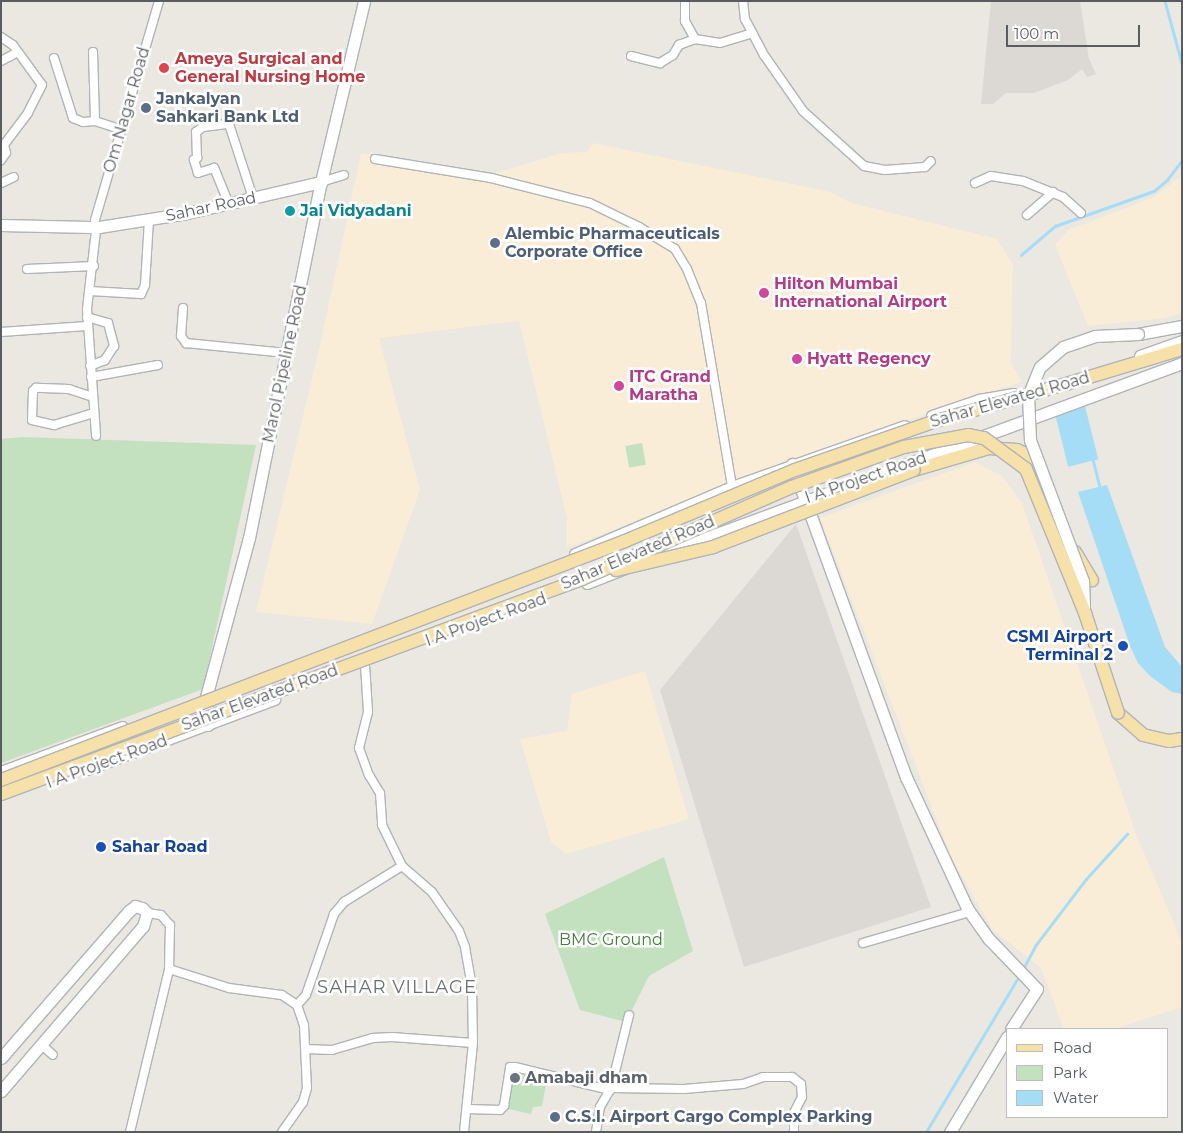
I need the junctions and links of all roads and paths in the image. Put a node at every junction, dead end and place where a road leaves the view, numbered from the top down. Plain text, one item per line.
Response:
1 (159, 1) edge
2 (364, 1) edge
3 (685, 1) edge
4 (742, 1) edge
5 (753, 33) junction
6 (1, 37) edge
7 (695, 39) junction
8 (18, 52) junction
9 (93, 52) dead end
10 (631, 56) dead end
11 (54, 58) dead end
12 (1, 61) edge
13 (95, 121) junction
14 (120, 129) junction
15 (375, 159) dead end
16 (1, 160) edge
17 (931, 161) dead end
18 (344, 175) dead end
19 (14, 177) dead end
20 (321, 182) junction
21 (1, 183) edge
22 (974, 183) dead end
23 (1053, 192) junction
24 (253, 198) junction
25 (228, 202) junction
26 (1081, 213) dead end
27 (1027, 215) dead end
28 (149, 219) junction
29 (1, 225) edge
30 (95, 226) junction
31 (94, 266) junction
32 (27, 269) dead end
33 (90, 291) junction
34 (183, 308) dead end
35 (87, 321) junction
36 (1182, 326) edge
37 (1, 332) edge
38 (1182, 341) edge
39 (1182, 349) edge
40 (288, 353) junction
41 (1182, 363) edge
42 (158, 365) dead end
43 (90, 366) junction
44 (91, 377) junction
45 (93, 397) junction
46 (94, 413) junction
47 (96, 436) dead end
48 (792, 464) junction
49 (732, 487) junction
50 (803, 500) junction
51 (582, 579) junction
52 (1092, 580) dead end
53 (1084, 613) junction
54 (365, 665) junction
55 (206, 697) junction
56 (208, 725) junction
57 (1182, 739) edge
58 (1, 772) edge
59 (1, 780) edge
60 (1, 794) edge
61 (1, 800) edge
62 (402, 866) junction
63 (970, 912) junction
64 (147, 914) junction
65 (863, 943) dead end
66 (169, 970) junction
67 (297, 1005) junction
68 (629, 1015) dead end
69 (1013, 1028) edge
70 (1006, 1039) edge
71 (473, 1042) junction
72 (42, 1046) junction
73 (306, 1049) junction
74 (53, 1055) dead end
75 (1, 1058) edge
76 (611, 1089) junction
77 (1, 1091) edge
78 (468, 1109) junction
79 (130, 1132) edge
80 (282, 1132) edge
81 (464, 1132) edge
82 (596, 1132) edge
83 (794, 1132) edge
84 (950, 1132) edge

1 - 14 street, Om Nagar Road
2 - 20 main road, Marol Pipeline Road
3 - 7 street
4 - 5 street
5 - 7 street
5 - 17 street
6 - 8 street
7 - 10 street
8 - 12 street
8 - 16 street
9 - 13 street
11 - 13 street
13 - 14 street
14 - 30 street, Om Nagar Road
15 - 49 street
18 - 20 street
19 - 21 street
20 - 24 main road, Sahar Road
20 - 40 main road, Marol Pipeline Road
22 - 23 street
23 - 26 street
23 - 27 street
24 - 25 main road, Sahar Road
24 - 25 street
25 - 28 main road, Sahar Road
28 - 30 main road, Sahar Road
28 - 33 street
29 - 30 main road, Sahar Road
30 - 31 street, Om Nagar Road
31 - 32 street
31 - 33 street, Om Nagar Road
33 - 35 street, Om Nagar Road
34 - 40 street
35 - 37 street
35 - 43 street, Om Nagar Road
35 - 43 street
36 - 53 main road, bridge
38 - 48 main road, bridge
39 - 59 main road, Sahar Elevated Road, bridge
40 - 55 main road, Marol Pipeline Road
41 - 50 main road, I A Project Road
42 - 44 street
43 - 44 street, Om Nagar Road
44 - 45 street, Om Nagar Road
45 - 46 street, Om Nagar Road
45 - 46 street
46 - 47 street, Om Nagar Road
48 - 49 main road
48 - 50 main road
49 - 55 main road
50 - 54 main road, I A Project Road
50 - 63 main road
51 - 52 main road, bridge
51 - 53 main road, Sahar Elevated Road, bridge
51 - 60 main road, Sahar Elevated Road, bridge
53 - 57 main road, Sahar Elevated Road, bridge
54 - 56 main road, I A Project Road
54 - 62 street
55 - 56 main road, Marol Pipeline Road
55 - 58 main road
56 - 61 main road, I A Project Road
62 - 67 street
62 - 71 street
63 - 65 street
63 - 69 main road
64 - 66 street
64 - 72 main road
64 - 75 main road
66 - 67 street
66 - 79 street
67 - 73 street
68 - 76 street
70 - 84 main road
71 - 73 street
71 - 78 street
72 - 74 street
72 - 77 main road
73 - 80 street
76 - 78 street
76 - 82 street
76 - 83 street
78 - 81 street

